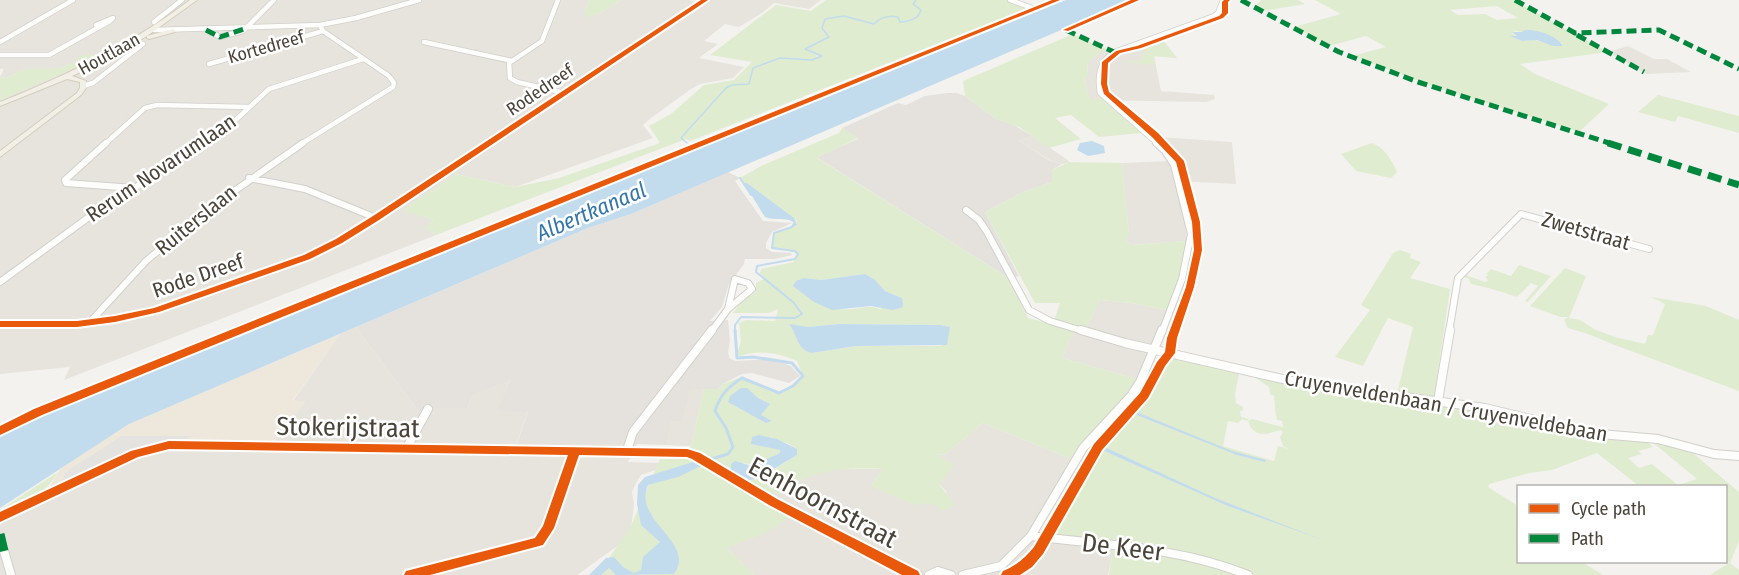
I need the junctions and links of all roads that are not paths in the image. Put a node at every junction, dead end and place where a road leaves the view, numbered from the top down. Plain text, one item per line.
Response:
1 (182, 0) edge
2 (194, 0) edge
3 (274, 0) edge
4 (419, 0) edge
5 (558, 0) edge
6 (705, 0) edge
7 (1010, 0) edge
8 (1223, 0) edge
9 (67, 2) edge
10 (1035, 9) dead end
11 (320, 25) junction
12 (156, 26) junction
13 (98, 27) dead end
14 (244, 29) junction
15 (173, 30) junction
16 (323, 31) junction
17 (149, 37) junction
18 (4, 39) edge
19 (424, 42) dead end
20 (143, 44) dead end
21 (0, 55) edge
22 (363, 59) junction
23 (512, 61) junction
24 (209, 64) dead end
25 (67, 79) junction
26 (83, 86) junction
27 (74, 88) junction
28 (564, 93) junction
29 (65, 103) junction
30 (0, 106) edge
31 (249, 107) junction
32 (0, 155) edge
33 (249, 178) junction
34 (134, 188) junction
35 (393, 207) joint
36 (966, 210) dead end
37 (376, 218) junction
38 (1647, 250) dead end
39 (0, 282) edge
40 (728, 309) dead end
41 (90, 322) junction
42 (0, 324) edge
43 (1155, 350) junction
44 (1438, 401) junction
45 (428, 409) dead end
46 (406, 449) junction
47 (575, 452) junction
48 (627, 453) junction
49 (1739, 456) edge
50 (709, 464) joint
51 (0, 517) edge
52 (1031, 536) junction
53 (4, 551) dead end
54 (979, 573) edge
55 (11, 575) edge
56 (410, 575) edge
57 (918, 575) edge
58 (929, 575) edge
59 (951, 575) edge
60 (963, 575) edge
61 (1248, 575) edge

1 - 12 street
2 - 12 main road
3 - 14 street
4 - 11 street
5 - 23 street
6 - 28 street, Rodedreef
7 - 10 street
8 - 43 street
9 - 18 street
11 - 14 street
11 - 16 street
12 - 15 street
12 - 17 main road, Houtlaan
12 - 25 main road, Houtlaan
13 - 21 street
14 - 15 street
15 - 17 main road
16 - 22 street
16 - 24 street, Kortedreef
17 - 25 main road, Houtlaan
19 - 23 street
20 - 26 street
22 - 31 street, Rerum Novarumlaan
22 - 33 street, Ruiterslaan
23 - 28 street
25 - 26 main road
25 - 27 main road
25 - 30 main road, Houtlaan
26 - 27 main road
26 - 29 main road
27 - 29 main road
28 - 35 street, Rodedreef
29 - 32 main road
31 - 34 street, Rerum Novarumlaan
31 - 34 street
33 - 37 street
33 - 41 street, Ruiterslaan
34 - 39 street, Rerum Novarumlaan
35 - 37 street, Rode Dreef
36 - 43 street, Cruyenveldenbaan / Cruyenveldebaan
37 - 41 street, Rode Dreef
38 - 44 street, Zwetstraat
40 - 48 street
41 - 42 street, Rode Dreef
43 - 44 street, Cruyenveldenbaan / Cruyenveldebaan
43 - 52 street
44 - 49 street, Cruyenveldenbaan / Cruyenveldebaan
45 - 46 street, Stokerijstraat
46 - 47 street, Stokerijstraat
46 - 51 street, Stokerijstraat
47 - 48 street, Stokerijstraat
47 - 56 street
48 - 50 street, Stokerijstraat
50 - 57 street, Eenhoornstraat
52 - 54 street
52 - 61 street, De Keer
53 - 55 street
54 - 60 street
58 - 59 street

